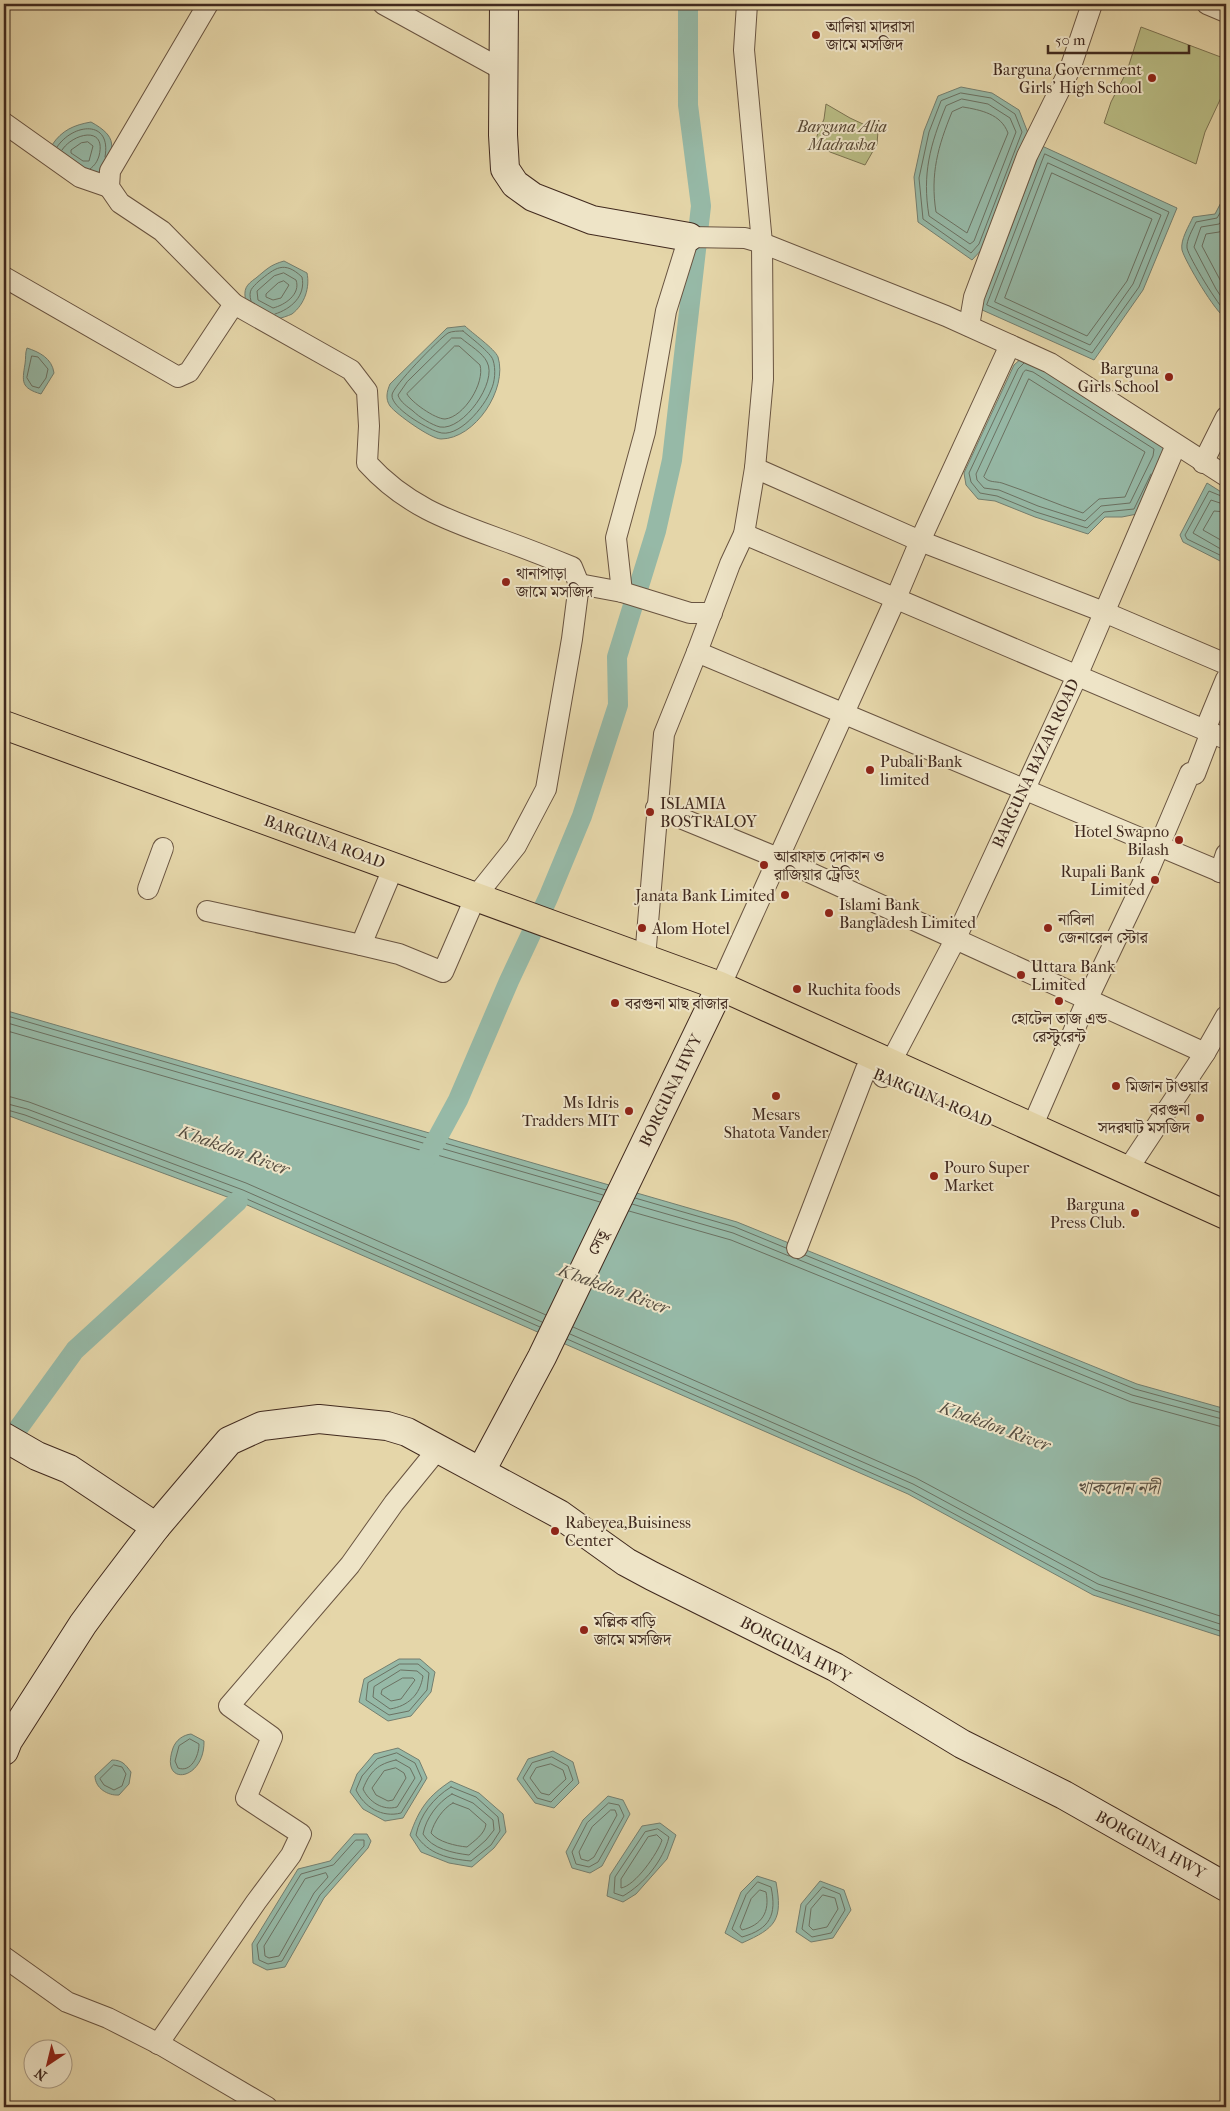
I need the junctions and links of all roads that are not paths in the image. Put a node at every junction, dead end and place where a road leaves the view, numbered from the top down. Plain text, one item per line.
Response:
1 (208, 4) edge
2 (384, 4) edge
3 (504, 4) edge
4 (746, 4) edge
5 (1092, 4) edge
6 (1207, 4) edge
7 (1226, 12) edge
8 (503, 70) junction
9 (4, 122) edge
10 (109, 187) junction
11 (689, 237) junction
12 (753, 240) junction
13 (4, 277) edge
14 (234, 304) junction
15 (969, 326) junction
16 (1010, 345) junction
17 (1226, 417) edge
18 (1176, 445) junction
19 (1203, 463) junction
20 (755, 468) junction
21 (1226, 476) edge
22 (744, 534) junction
23 (920, 541) junction
24 (580, 584) junction
25 (622, 592) junction
26 (896, 598) junction
27 (712, 612) junction
28 (1104, 612) junction
29 (697, 652) junction
30 (1226, 664) edge
31 (1077, 676) junction
32 (1226, 679) edge
33 (842, 714) junction
34 (4, 725) edge
35 (1214, 734) edge
36 (1024, 788) junction
37 (656, 808) junction
38 (1160, 846) junction
39 (162, 848) dead end
40 (778, 858) junction
41 (394, 866) junction
42 (1224, 867) edge
43 (148, 889) dead end
44 (476, 896) junction
45 (207, 911) dead end
46 (955, 940) junction
47 (361, 946) junction
48 (645, 958) junction
49 (718, 992) junction
50 (1088, 998) junction
51 (1226, 1016) edge
52 (1205, 1053) junction
53 (880, 1070) junction
54 (1032, 1127) junction
55 (639, 1155) joint
56 (1128, 1169) junction
57 (1226, 1214) edge
58 (1226, 1227) edge
59 (797, 1248) dead end
60 (4, 1437) edge
61 (438, 1449) junction
62 (481, 1471) junction
63 (156, 1527) junction
64 (4, 1751) edge
65 (1226, 1887) edge
66 (4, 1957) edge
67 (158, 2044) junction
68 (267, 2107) edge

1 - 10 street
2 - 8 street
3 - 8 street
4 - 12 street
5 - 15 street
6 - 7 street
8 - 11 street
9 - 10 street
10 - 14 street
11 - 12 street
11 - 25 street
12 - 15 street
12 - 20 street
13 - 14 street
14 - 24 street
15 - 16 street
16 - 18 street
16 - 23 street
17 - 19 street
18 - 19 street
18 - 28 street, BARGUNA BAZAR ROAD
19 - 21 street
20 - 22 street
20 - 23 street
22 - 26 street
22 - 27 street
23 - 26 street
23 - 28 street
24 - 25 street
24 - 44 street
25 - 27 street
26 - 31 street
26 - 33 street
27 - 29 street
28 - 30 street
28 - 31 street, BARGUNA BAZAR ROAD
29 - 33 street
29 - 37 street
31 - 35 street
31 - 36 street, BARGUNA BAZAR ROAD
32 - 35 street
33 - 36 street
33 - 40 street
34 - 41 main road, BARGUNA ROAD
35 - 38 street
36 - 38 street
36 - 46 street, BARGUNA BAZAR ROAD
37 - 40 street
37 - 48 street
38 - 42 street
38 - 50 street
39 - 43 street
40 - 46 street
40 - 49 street
41 - 44 main road, BARGUNA ROAD
41 - 47 street
44 - 47 street
44 - 48 main road, BARGUNA ROAD
45 - 47 street
46 - 50 street
46 - 53 street, BARGUNA BAZAR ROAD
48 - 49 main road, BARGUNA ROAD
49 - 53 main road, BARGUNA ROAD
49 - 55 street, BORGUNA HWY
50 - 52 street
50 - 54 street
51 - 52 street
52 - 56 street
53 - 54 main road, BARGUNA ROAD
53 - 58 main road, BARGUNA ROAD
53 - 59 street, BARGUNA BAZAR ROAD
54 - 56 main road, BARGUNA ROAD
55 - 62 street, সেতু
56 - 57 main road, BARGUNA ROAD
60 - 63 street
61 - 62 street, BORGUNA HWY
61 - 63 street, BORGUNA HWY
61 - 67 street
62 - 65 street, BORGUNA HWY
63 - 64 street, BORGUNA HWY
66 - 67 street
67 - 68 street

